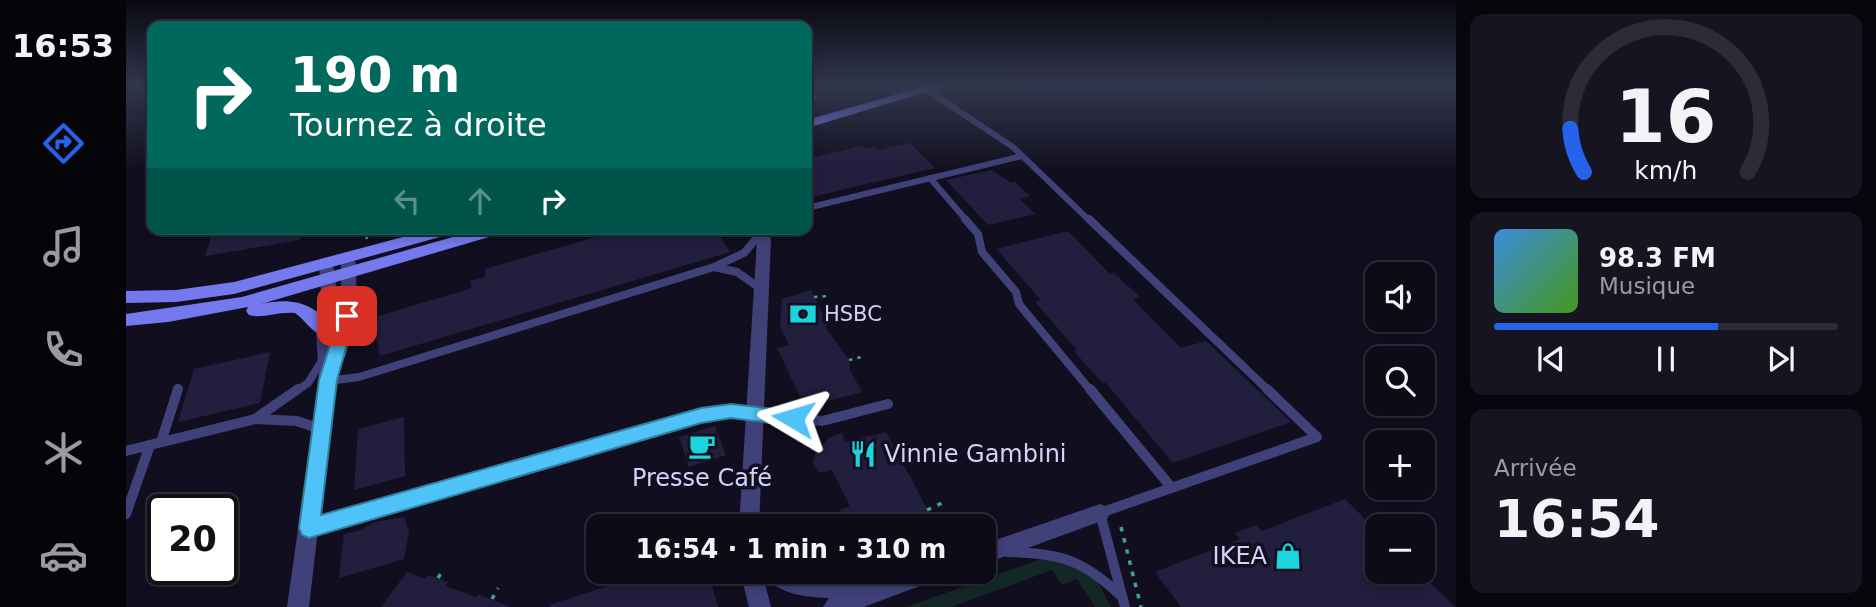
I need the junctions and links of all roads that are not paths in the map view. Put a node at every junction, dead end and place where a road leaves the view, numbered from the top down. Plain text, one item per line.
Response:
1 (839, 114) edge
2 (863, 114) edge
3 (969, 114) edge
4 (812, 122) edge
5 (812, 131) edge
6 (1022, 156) junction
7 (930, 178) junction
8 (812, 207) edge
9 (435, 235) edge
10 (476, 235) edge
11 (758, 235) edge
12 (762, 235) edge
13 (349, 266) junction
14 (715, 267) junction
15 (327, 272) junction
16 (762, 290) junction
17 (126, 297) edge
18 (128, 320) edge
19 (324, 330) junction
20 (327, 354) junction
21 (328, 380) junction
22 (178, 388) dead end
23 (888, 404) dead end
24 (756, 414) junction
25 (255, 419) junction
26 (322, 429) junction
27 (161, 442) junction
28 (150, 445) junction
29 (126, 451) edge
30 (1171, 487) junction
31 (1100, 513) junction
32 (126, 514) edge
33 (750, 514) edge
34 (309, 528) junction
35 (996, 550) edge
36 (996, 553) edge
37 (754, 584) edge
38 (797, 584) edge
39 (895, 584) edge
40 (880, 589) junction
41 (1124, 602) edge
42 (298, 607) edge
43 (760, 607) edge
44 (834, 607) edge

1 - 4 street
2 - 5 street
3 - 6 lane
6 - 7 lane
6 - 30 lane
7 - 8 lane
7 - 30 lane
9 - 13 street
10 - 13 street
11 - 14 lane
12 - 16 street
13 - 15 street
13 - 21 street
14 - 16 lane
14 - 21 lane
15 - 17 street
15 - 18 street
15 - 19 street
16 - 24 street
18 - 19 street
19 - 20 street
20 - 21 street
20 - 25 lane
21 - 26 street
22 - 27 lane
23 - 24 lane
24 - 33 street
24 - 34 lane
25 - 26 lane
25 - 27 lane
26 - 34 street
27 - 28 lane
28 - 29 lane
28 - 32 lane
30 - 31 lane
31 - 35 street
31 - 41 lane
34 - 42 street
36 - 41 lane
37 - 43 street
38 - 40 street
39 - 40 street
40 - 44 street

